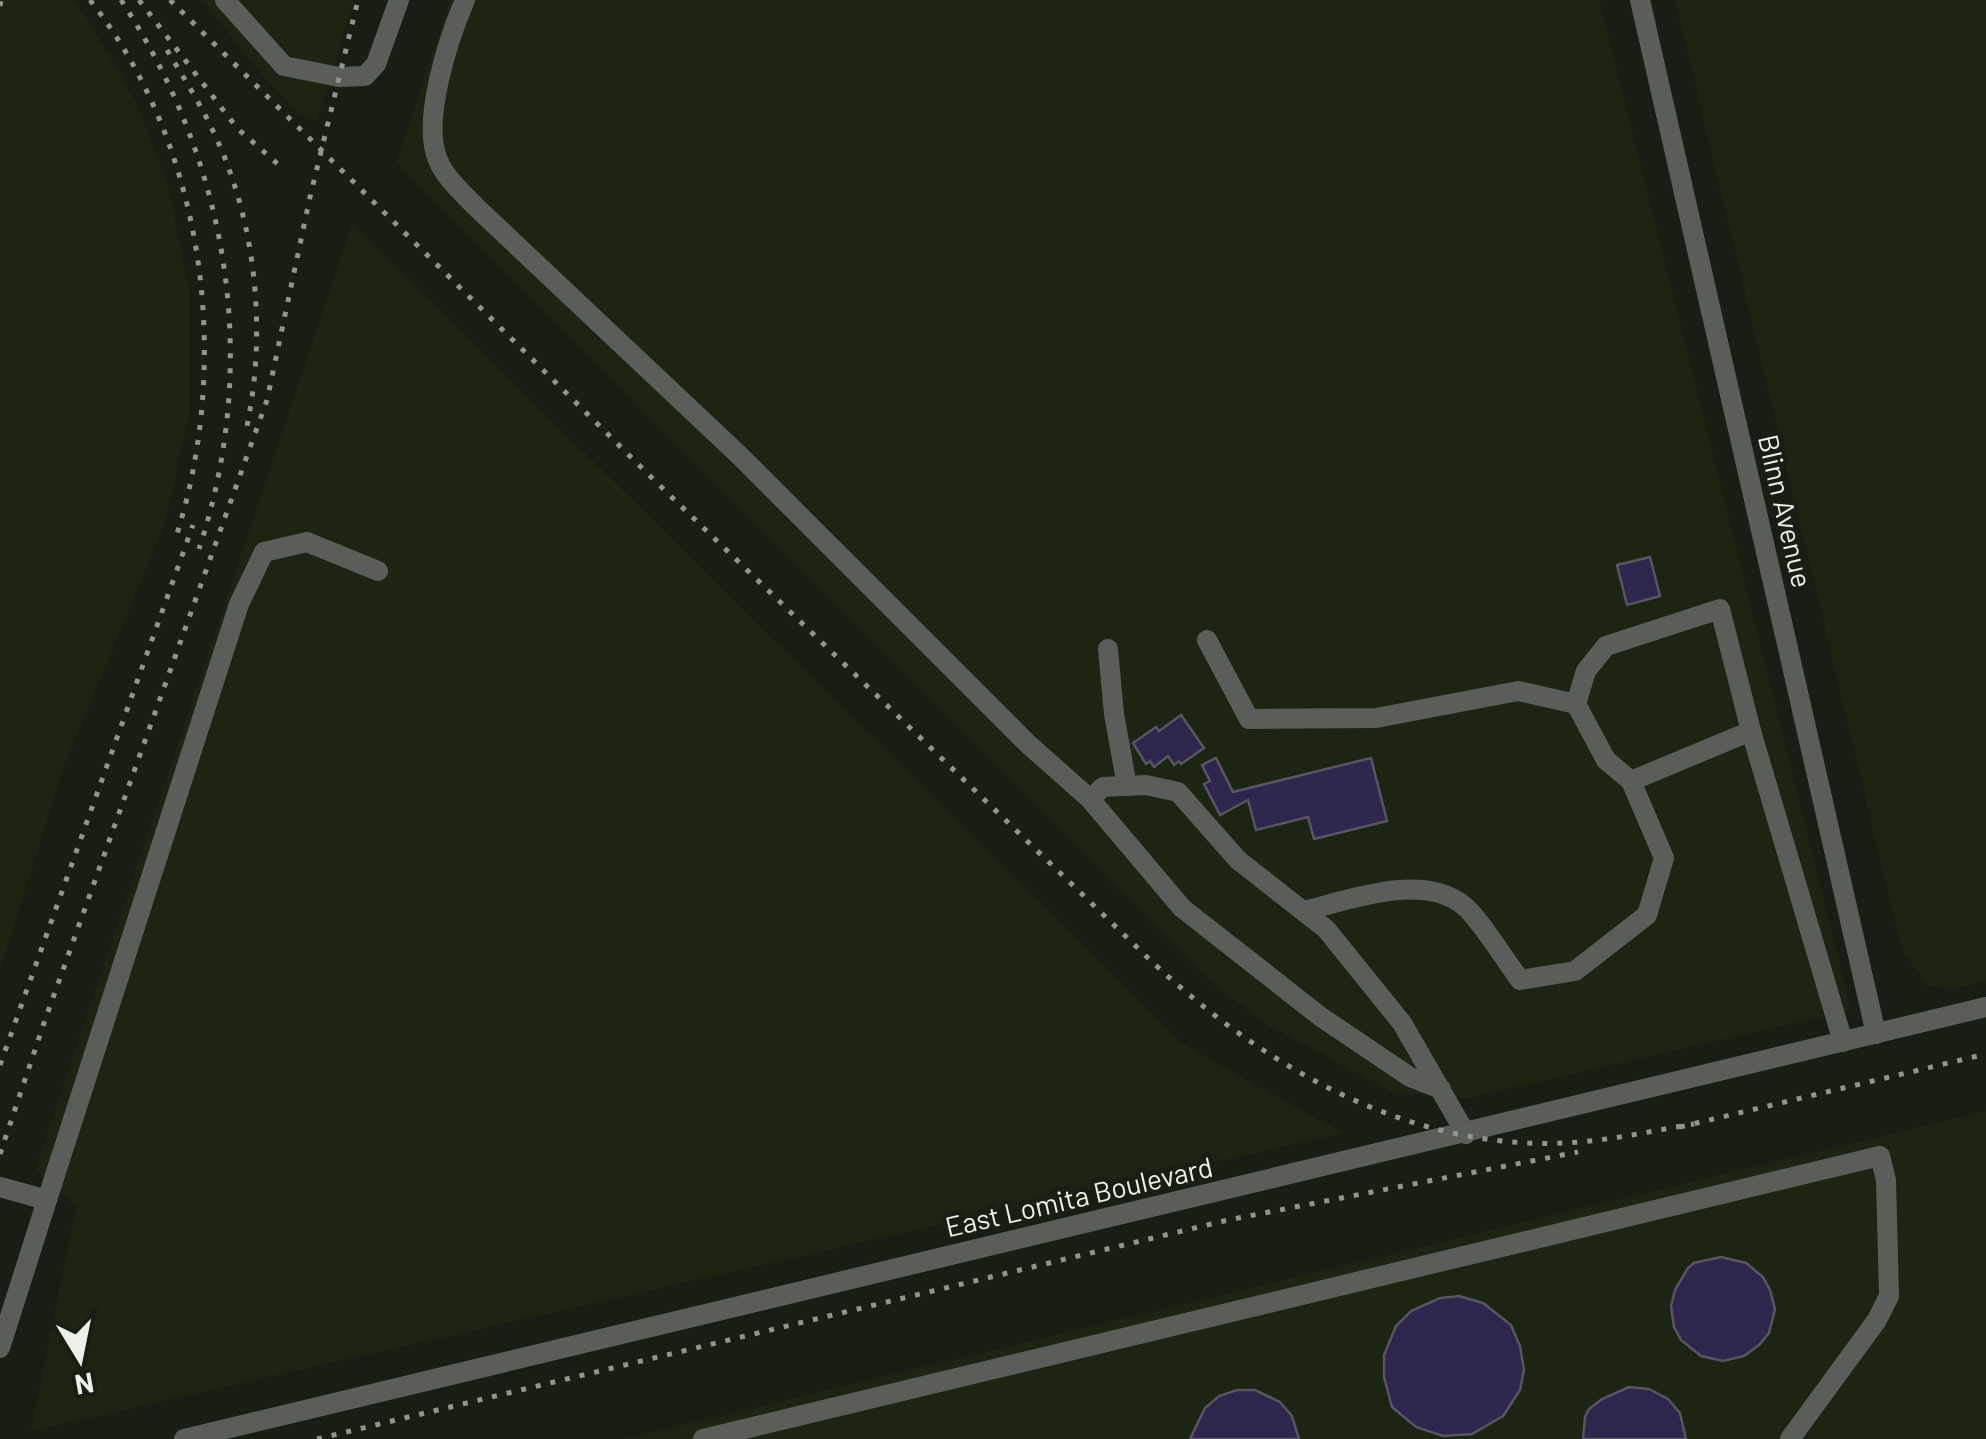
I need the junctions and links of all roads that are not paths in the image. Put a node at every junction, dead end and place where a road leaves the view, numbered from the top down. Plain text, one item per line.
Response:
1 (225, 0) edge
2 (399, 0) edge
3 (466, 0) edge
4 (1640, 0) edge
5 (378, 571) dead end
6 (1206, 640) dead end
7 (1108, 649) dead end
8 (1576, 704) junction
9 (1751, 731) junction
10 (1632, 781) junction
11 (1127, 786) junction
12 (1090, 799) junction
13 (1304, 911) junction
14 (1986, 1008) edge
15 (1876, 1034) junction
16 (1843, 1042) junction
17 (1441, 1089) junction
18 (1466, 1134) junction
19 (0, 1187) edge
20 (46, 1200) junction
21 (0, 1348) edge
22 (184, 1439) edge
23 (703, 1439) edge
24 (1790, 1439) edge

1 - 2 street
3 - 12 street
4 - 15 street, Blinn Avenue
5 - 20 street
6 - 8 street
7 - 11 street
8 - 9 street
8 - 10 street
9 - 10 street
9 - 16 street
10 - 13 street
11 - 12 street
11 - 13 street
12 - 17 street
13 - 17 street
14 - 15 street, East Lomita Boulevard
15 - 16 street, East Lomita Boulevard
16 - 18 street, East Lomita Boulevard
17 - 18 street
18 - 22 street, East Lomita Boulevard
19 - 20 street
20 - 21 street
23 - 24 street

